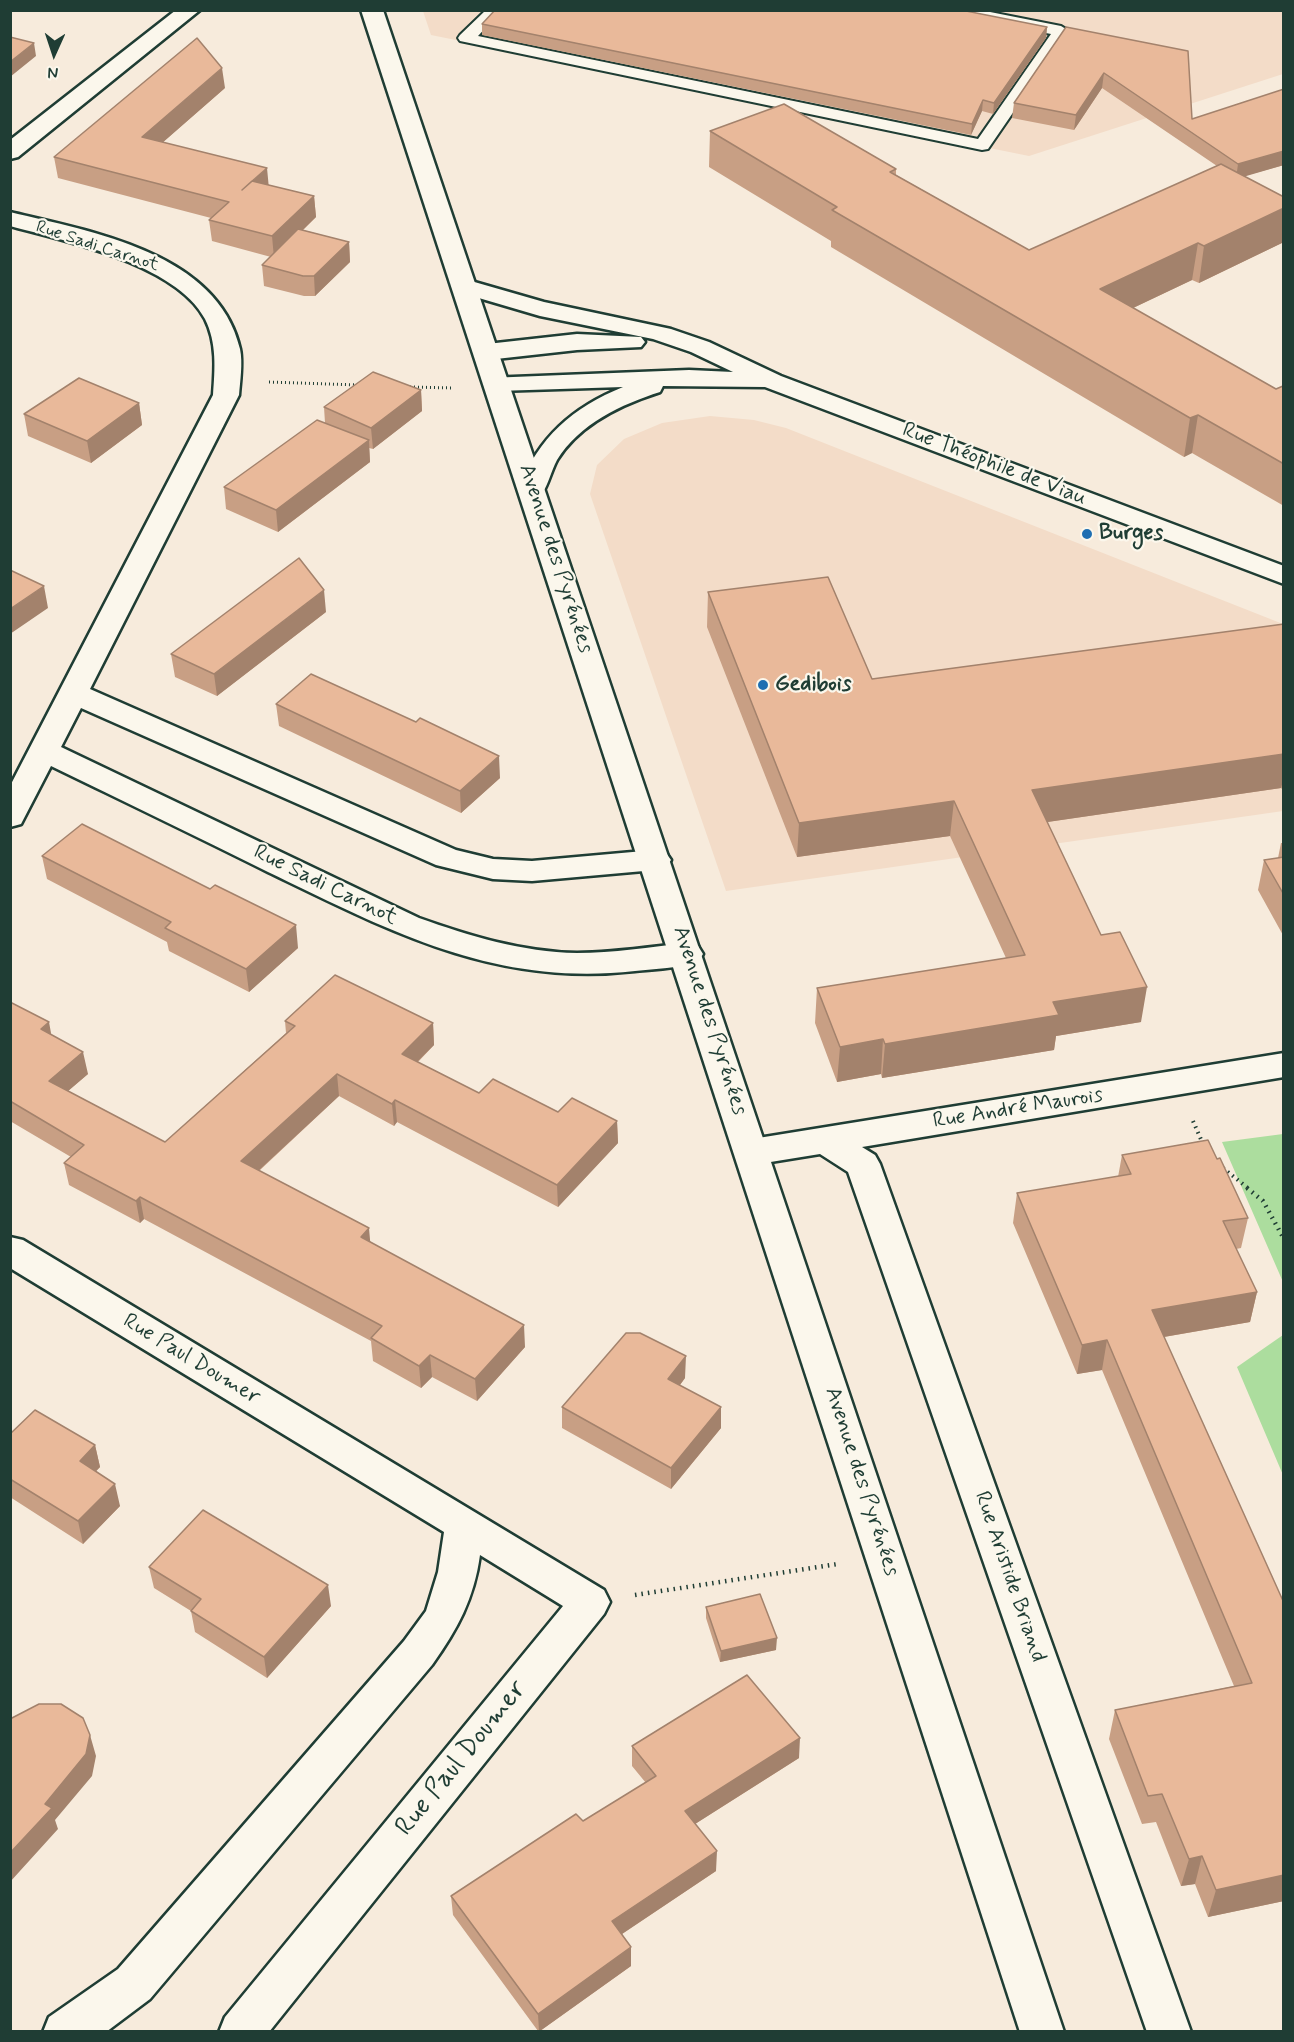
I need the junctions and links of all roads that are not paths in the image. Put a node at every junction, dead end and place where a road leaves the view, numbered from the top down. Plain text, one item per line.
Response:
1 (190, 10) edge
2 (372, 10) edge
3 (495, 10) edge
4 (953, 10) edge
5 (10, 152) edge
6 (10, 219) edge
7 (464, 286) junction
8 (700, 347) junction
9 (487, 352) junction
10 (689, 378) junction
11 (771, 381) junction
12 (498, 386) junction
13 (532, 488) junction
14 (1284, 576) edge
15 (73, 693) junction
16 (44, 751) junction
17 (10, 817) edge
18 (655, 860) junction
19 (687, 954) junction
20 (1284, 1065) edge
21 (825, 1140) junction
22 (752, 1152) junction
23 (10, 1250) edge
24 (464, 1525) junction
25 (65, 2031) edge
26 (241, 2031) edge
27 (1042, 2031) edge
28 (1169, 2031) edge

1 - 5 street
2 - 7 street, Avenue des Pyrénées
3 - 4 lane
6 - 15 street, Rue Sadi Carnot
7 - 8 street, Rue Théophile de Viau
7 - 9 street, Avenue des Pyrénées
8 - 9 street, Rue Théophile de Viau
8 - 11 street, Rue Théophile de Viau
9 - 12 street, Avenue des Pyrénées
10 - 11 street, Rue Théophile de Viau
10 - 12 street, Rue Théophile de Viau
10 - 13 street, Rue Théophile de Viau
11 - 14 street, Rue Théophile de Viau
12 - 13 street, Avenue des Pyrénées
13 - 18 street, Avenue des Pyrénées
15 - 16 street, Rue Sadi Carnot
15 - 18 street
16 - 17 street
16 - 19 street, Rue Sadi Carnot
18 - 19 street, Avenue des Pyrénées
19 - 22 street, Avenue des Pyrénées
20 - 21 street, Rue André Maurois
21 - 22 street, Rue André Maurois
21 - 28 street, Rue Aristide Briand
22 - 27 street, Avenue des Pyrénées
23 - 24 street, Rue Paul Doumer
24 - 25 street
24 - 26 street, Rue Paul Doumer

